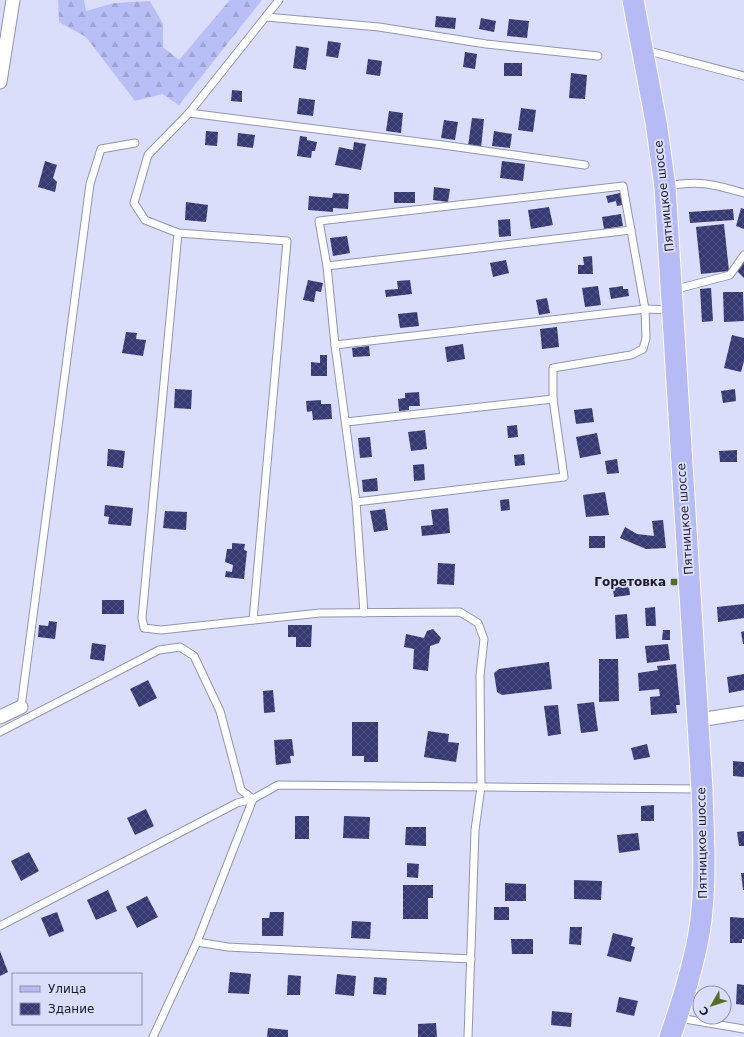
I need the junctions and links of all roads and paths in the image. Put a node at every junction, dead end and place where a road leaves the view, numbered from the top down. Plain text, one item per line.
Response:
1 (13, 0) edge
2 (279, 0) edge
3 (633, 0) edge
4 (266, 17) junction
5 (644, 50) junction
6 (598, 56) dead end
7 (744, 76) edge
8 (0, 82) edge
9 (189, 113) junction
10 (135, 143) dead end
11 (585, 165) dead end
12 (665, 187) junction
13 (744, 194) edge
14 (631, 230) junction
15 (178, 233) junction
16 (744, 255) edge
17 (327, 266) junction
18 (672, 290) junction
19 (645, 309) junction
20 (674, 310) junction
21 (335, 345) junction
22 (553, 399) junction
23 (346, 422) junction
24 (356, 502) junction
25 (364, 613) junction
26 (254, 620) junction
27 (21, 707) joint
28 (744, 713) edge
29 (0, 717) edge
30 (698, 720) junction
31 (0, 732) edge
32 (481, 787) junction
33 (702, 789) junction
34 (253, 799) junction
35 (0, 926) edge
36 (197, 942) junction
37 (471, 959) junction
38 (677, 1017) junction
39 (744, 1029) edge
40 (153, 1037) edge
41 (468, 1037) edge
42 (670, 1037) edge

1 - 8 street
2 - 4 lane
3 - 5 main road, Пятницкое шоссе
4 - 6 lane
4 - 9 lane
5 - 7 lane
5 - 12 main road, Пятницкое шоссе
9 - 11 lane
9 - 15 lane
10 - 27 lane
12 - 13 lane
12 - 18 main road, Пятницкое шоссе
14 - 17 lane
14 - 17 lane
14 - 19 lane
15 - 26 lane
15 - 26 lane
16 - 18 lane
17 - 21 lane
18 - 20 main road, Пятницкое шоссе
19 - 20 lane
19 - 21 lane
19 - 22 lane
20 - 30 main road, Пятницкое шоссе
21 - 23 lane
22 - 23 lane
22 - 24 lane
23 - 24 lane
24 - 25 lane
25 - 26 lane
25 - 32 lane
27 - 29 street
28 - 30 street
30 - 33 main road, Пятницкое шоссе
31 - 34 lane
32 - 33 lane
32 - 34 lane
32 - 37 lane
33 - 38 main road, Пятницкое шоссе
34 - 35 lane
34 - 36 lane
36 - 37 lane
36 - 40 lane
37 - 41 lane
38 - 39 lane
38 - 42 main road, Пятницкое шоссе

